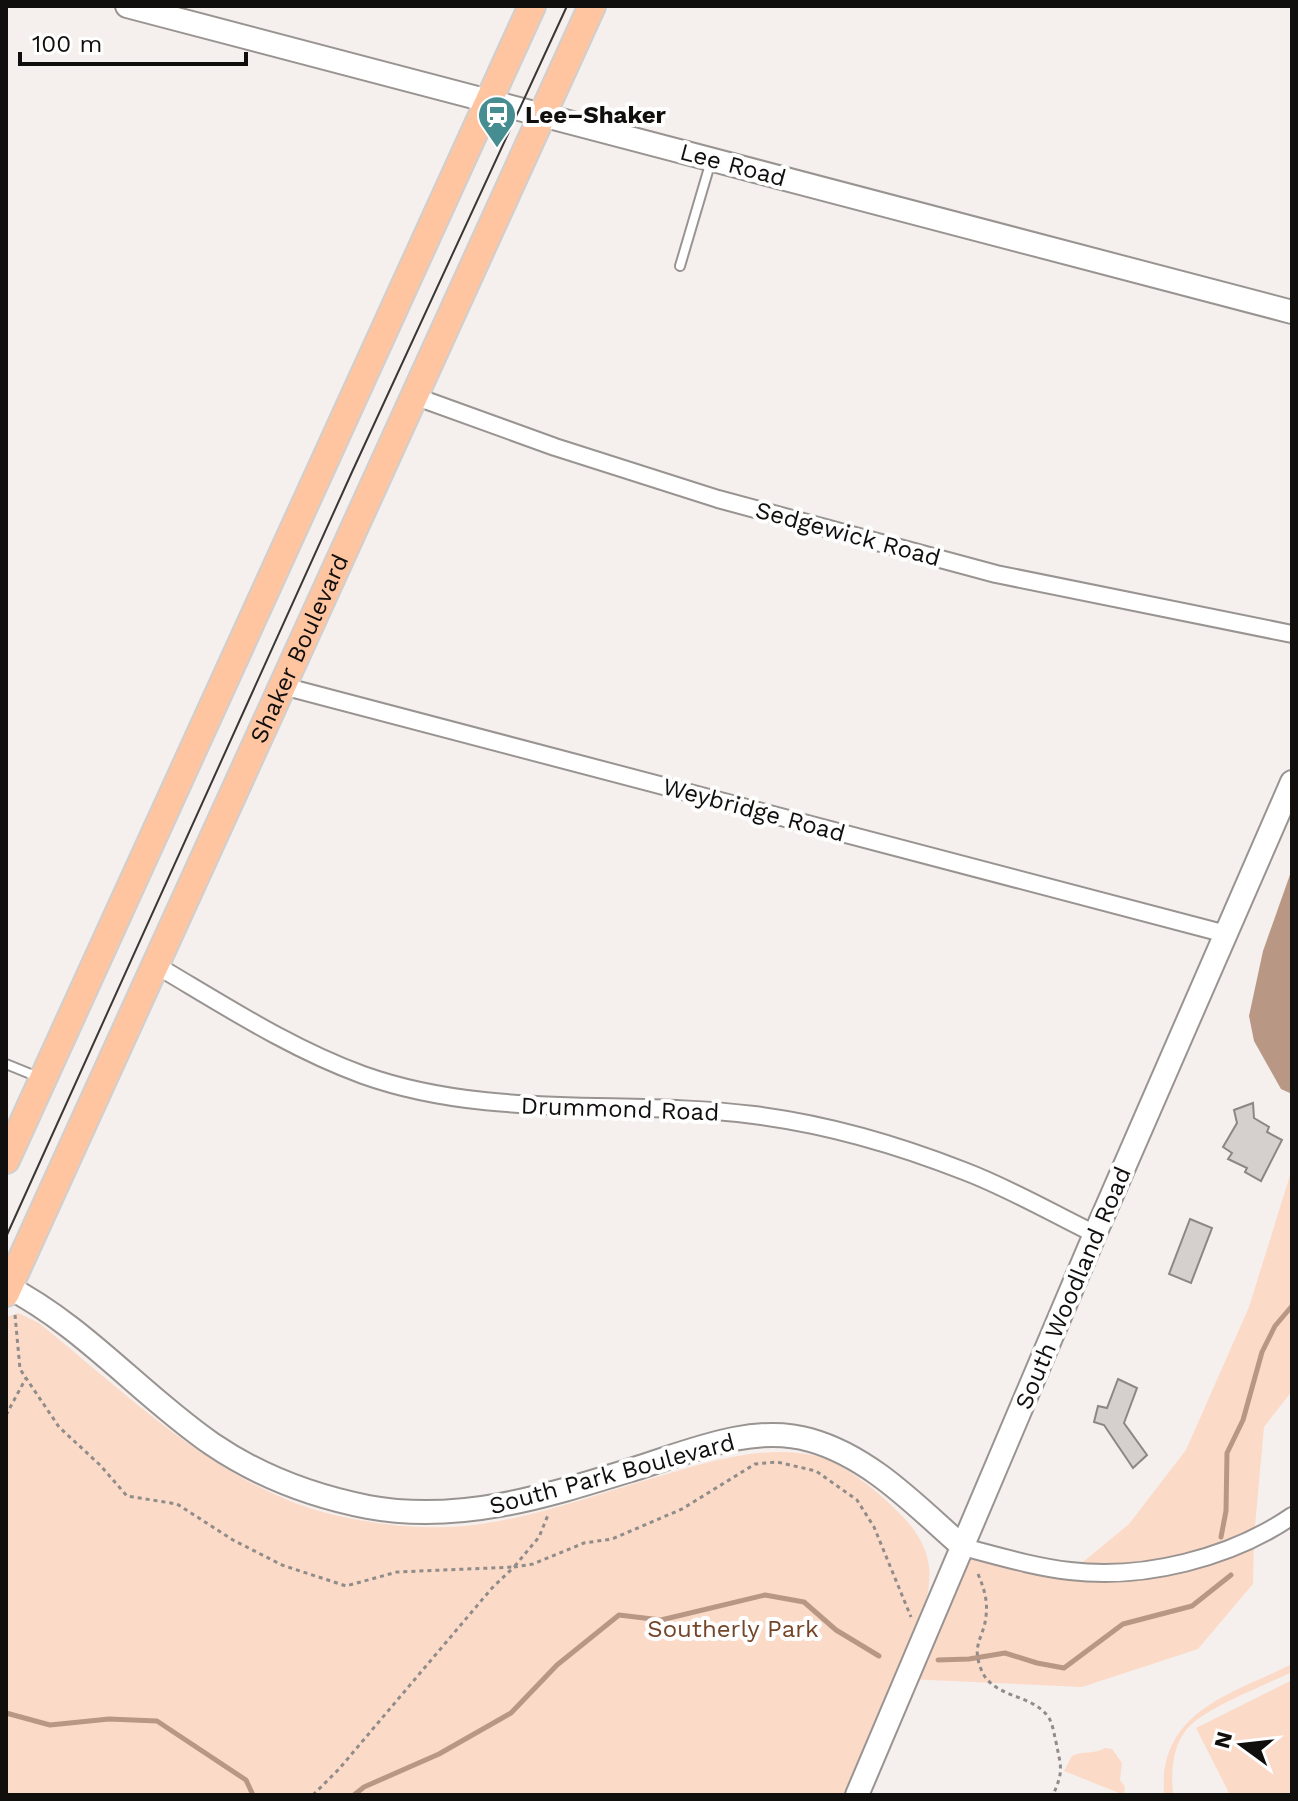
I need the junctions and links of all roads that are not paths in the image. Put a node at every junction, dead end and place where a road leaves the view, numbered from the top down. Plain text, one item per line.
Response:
1 (127, 6) edge
2 (532, 6) edge
3 (592, 6) edge
4 (489, 102) junction
5 (542, 115) junction
6 (711, 160) junction
7 (680, 266) dead end
8 (1292, 312) edge
9 (414, 396) junction
10 (1292, 634) edge
11 (283, 686) junction
12 (1292, 782) edge
13 (1226, 934) junction
14 (154, 964) junction
15 (6, 1064) edge
16 (43, 1079) junction
17 (8, 1150) edge
18 (1095, 1234) junction
19 (9, 1295) edge
20 (1292, 1516) edge
21 (963, 1547) junction
22 (857, 1795) edge

1 - 4 street, Lee Road
2 - 4 main road
3 - 5 main road, Shaker Boulevard
4 - 5 street, Lee Road
4 - 16 main road
5 - 6 street, Lee Road
5 - 9 main road, Shaker Boulevard
6 - 7 lane
6 - 8 street, Lee Road
9 - 10 street, Sedgewick Road
9 - 11 main road, Shaker Boulevard
11 - 13 street, Weybridge Road
11 - 14 main road, Shaker Boulevard
12 - 13 street, South Woodland Road
13 - 18 street, South Woodland Road
14 - 18 street, Drummond Road
14 - 19 main road, Shaker Boulevard
15 - 16 lane
16 - 17 main road
18 - 21 street, South Woodland Road
19 - 21 street, South Park Boulevard
20 - 21 street
21 - 22 street, South Woodland Road

